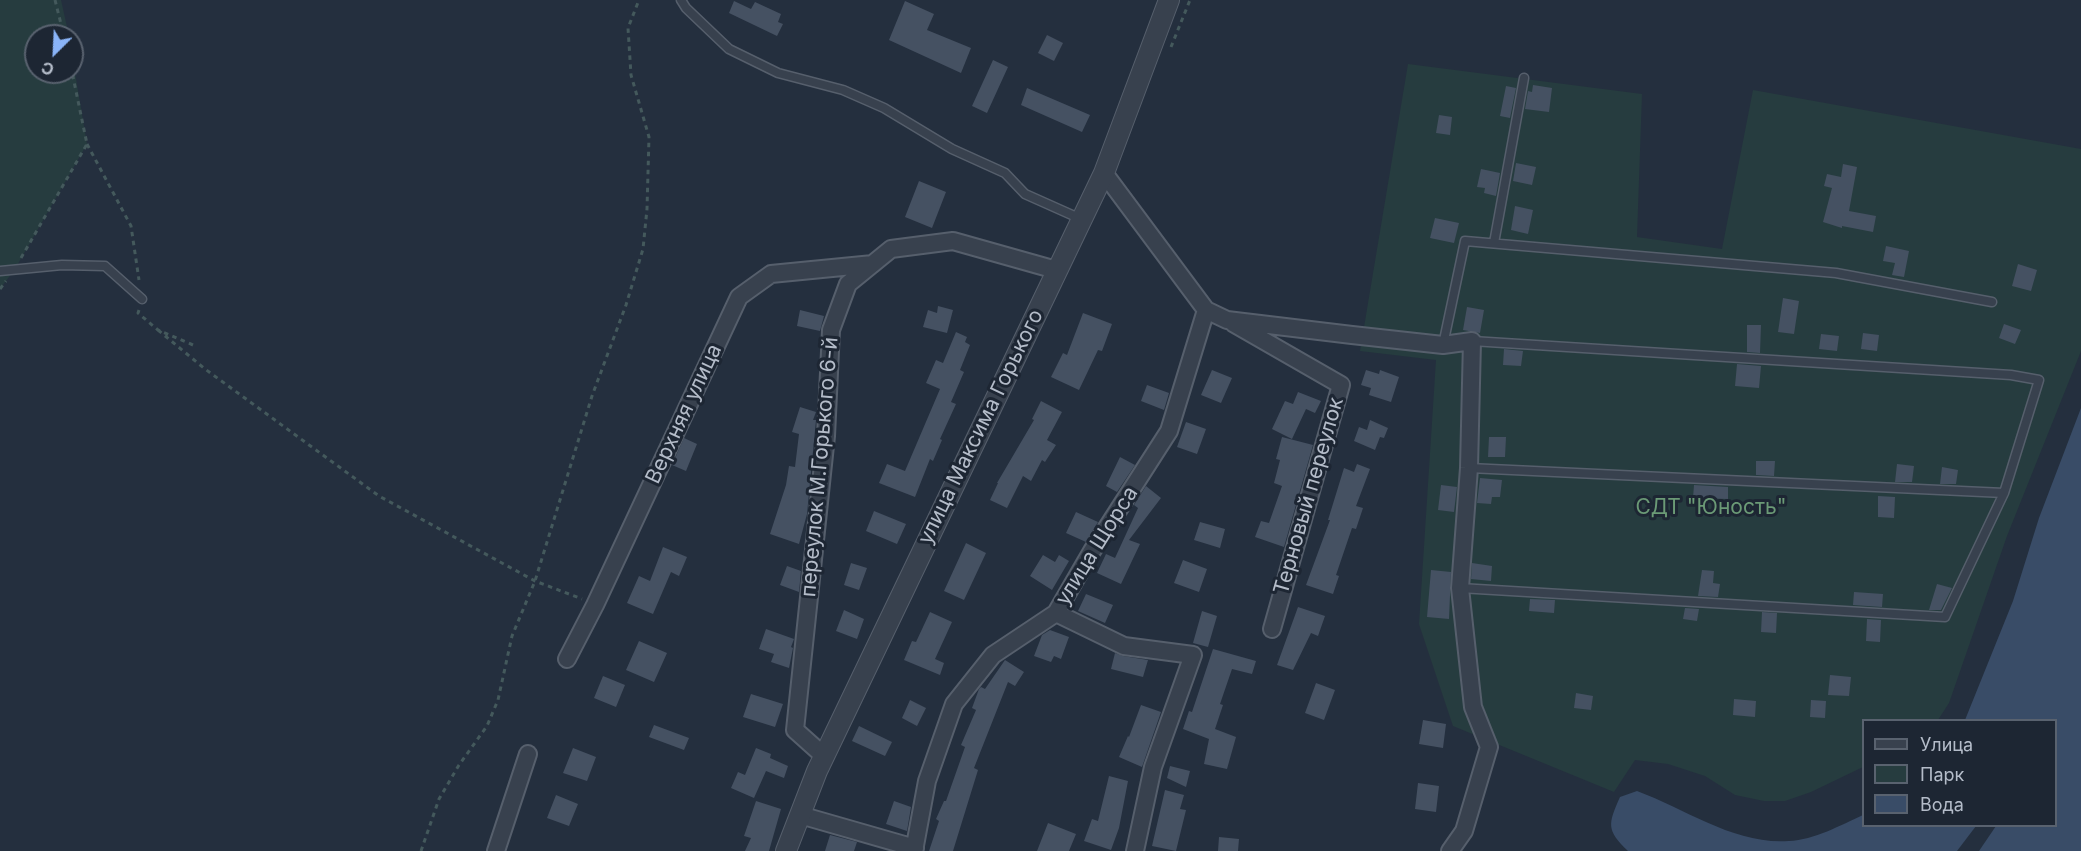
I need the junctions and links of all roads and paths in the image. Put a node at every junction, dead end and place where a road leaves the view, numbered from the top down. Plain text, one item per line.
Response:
1 (55, 0) edge
2 (639, 0) edge
3 (681, 0) edge
4 (1168, 0) edge
5 (61, 24) edge
6 (1524, 78) dead end
7 (74, 84) edge
8 (87, 144) junction
9 (1104, 173) junction
10 (1081, 219) junction
11 (1494, 243) junction
12 (873, 264) junction
13 (15, 269) junction
14 (1056, 270) junction
15 (0, 271) edge
16 (0, 289) edge
17 (142, 300) junction
18 (1992, 302) dead end
19 (1206, 310) junction
20 (1227, 320) junction
21 (158, 330) junction
22 (1472, 340) junction
23 (193, 345) dead end
24 (1443, 345) junction
25 (1468, 468) junction
26 (2004, 493) junction
27 (535, 581) junction
28 (1460, 588) junction
29 (595, 605) junction
30 (1056, 613) junction
31 (1272, 629) dead end
32 (567, 659) dead end
33 (528, 754) dead end
34 (824, 756) junction
35 (800, 814) junction
36 (914, 850) edge
37 (421, 851) edge
38 (496, 851) edge
39 (786, 851) edge
40 (1135, 851) edge
41 (1450, 851) edge

1 - 5 path
2 - 27 path
3 - 10 lane
4 - 9 street, улица Максима Горького
6 - 11 lane
7 - 8 path
8 - 13 path
8 - 17 path
9 - 10 street, улица Максима Горького
9 - 19 street
10 - 14 street, улица Максима Горького
11 - 18 lane
11 - 24 lane
12 - 14 street, переулок М.Горького 6-й
12 - 29 street, Верхняя улица
12 - 34 street, переулок М.Горького 6-й
13 - 15 lane
13 - 16 path
13 - 17 lane
14 - 34 street, улица Максима Горького
17 - 21 path
19 - 20 street
19 - 30 street, улица Щорса
20 - 24 street
20 - 31 street, Терновый переулок
21 - 23 path
21 - 27 path
22 - 24 street
22 - 25 street
22 - 26 lane
25 - 26 lane
25 - 28 street
26 - 28 lane
27 - 29 path
27 - 37 path
28 - 41 street
29 - 32 street, Верхняя улица
30 - 36 street, улица Щорса
30 - 40 street
33 - 38 street
34 - 35 street, улица Максима Горького
35 - 36 street
35 - 39 street, улица Максима Горького

